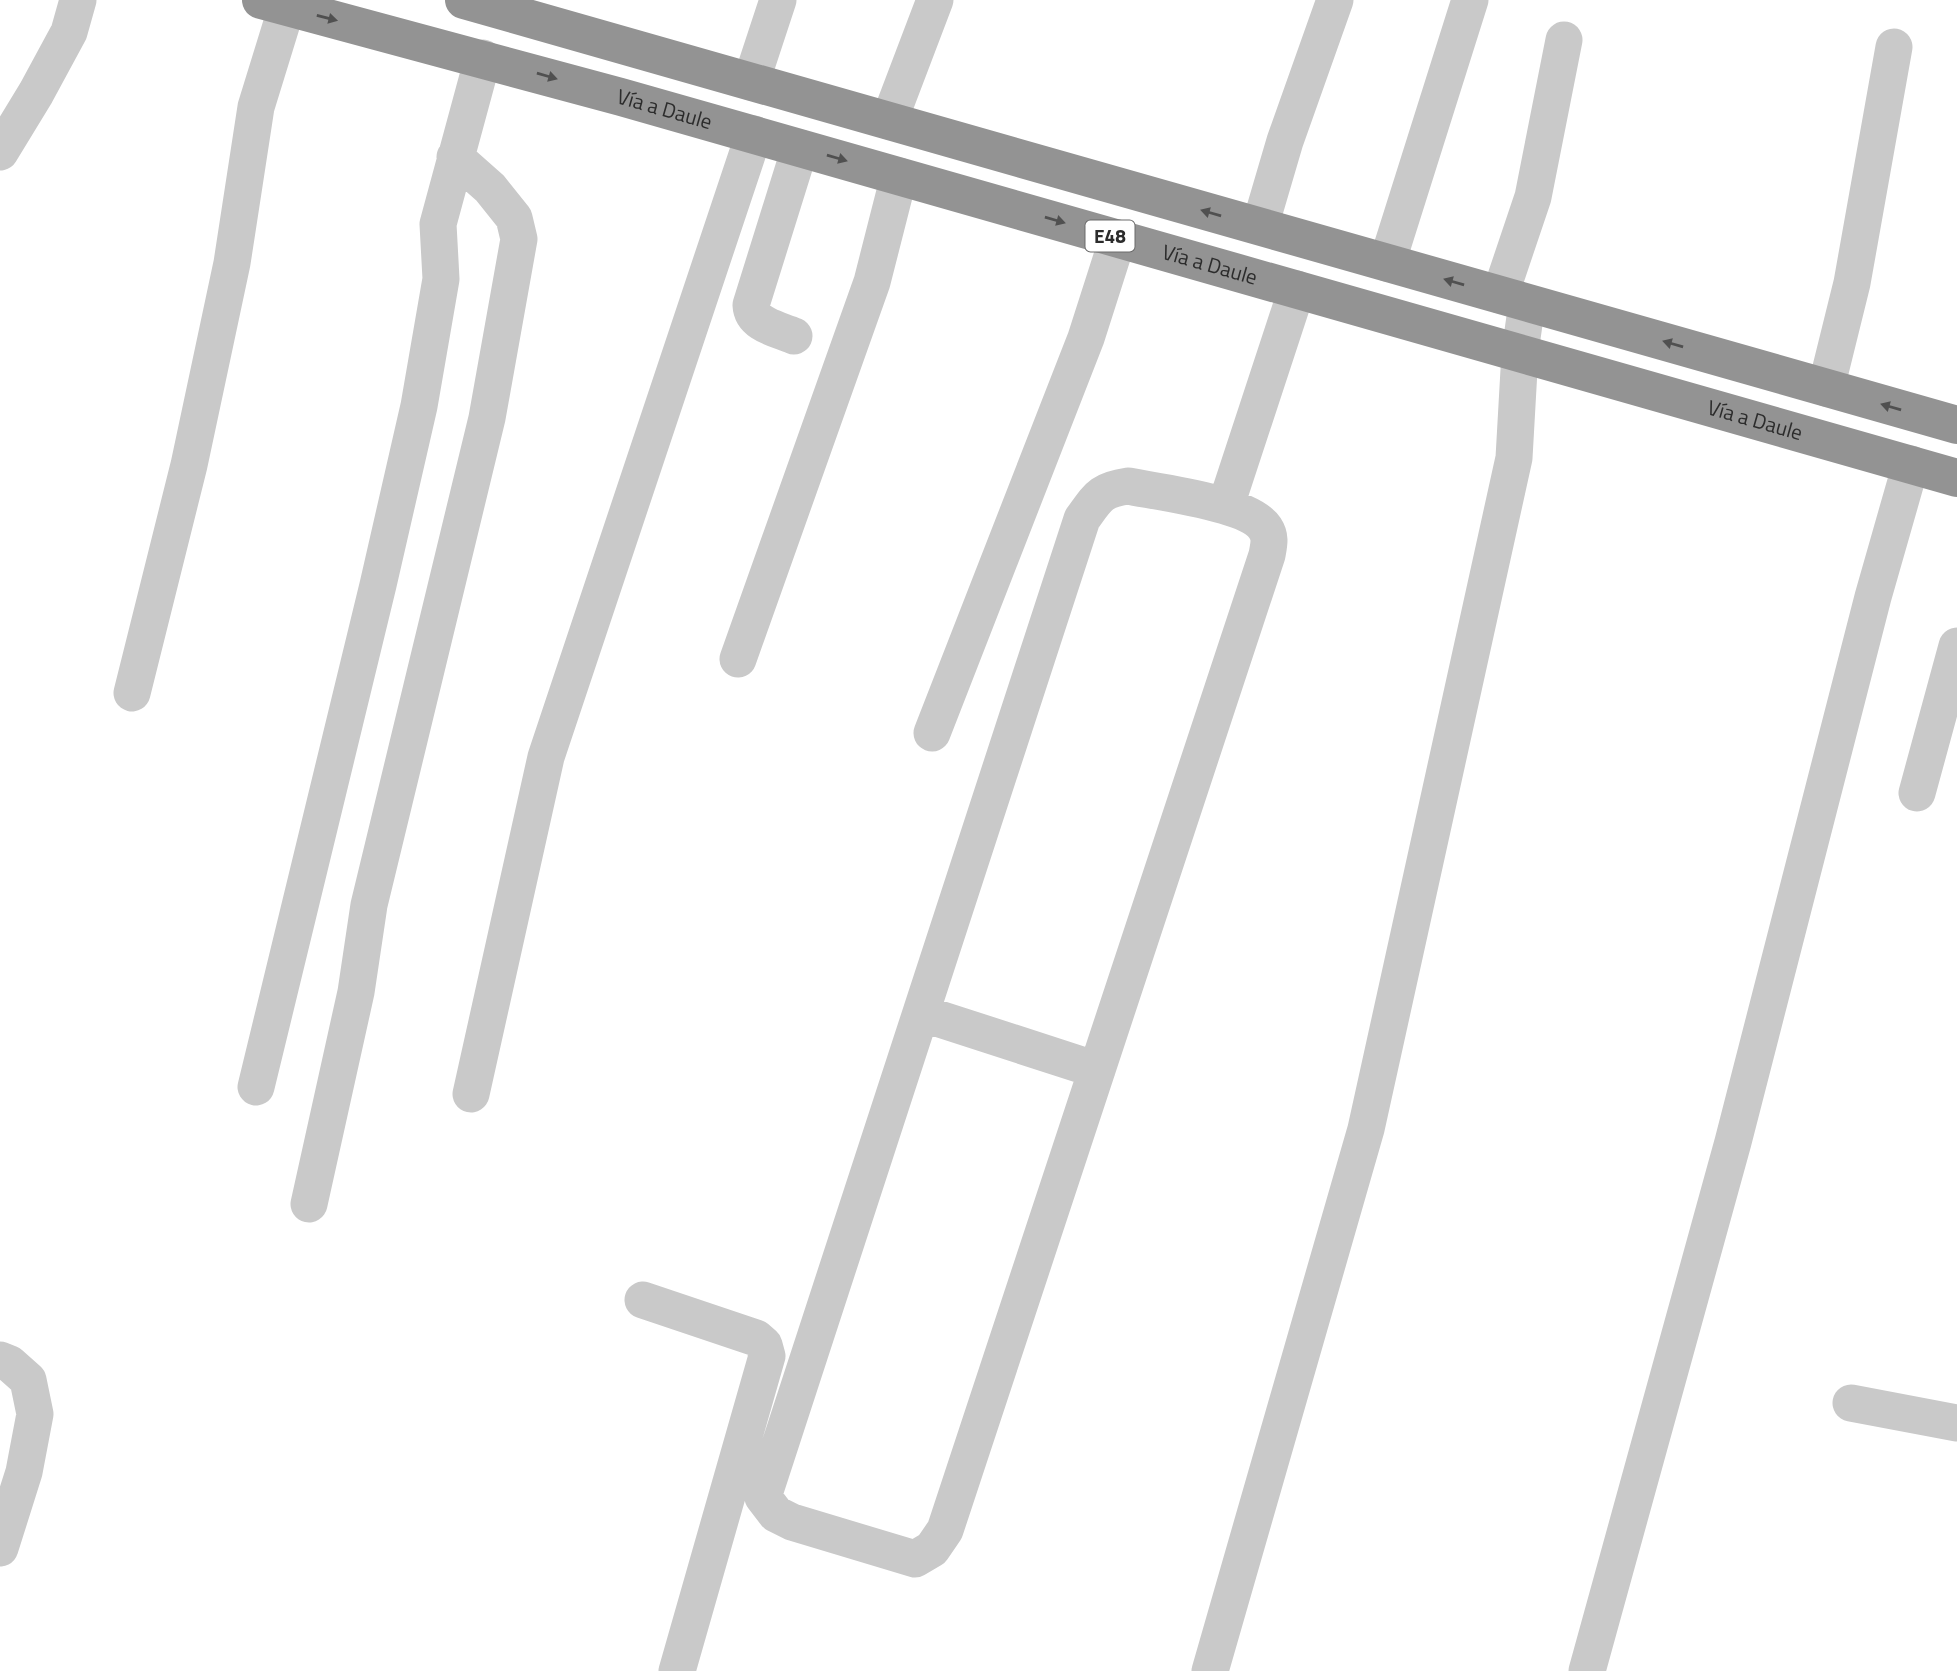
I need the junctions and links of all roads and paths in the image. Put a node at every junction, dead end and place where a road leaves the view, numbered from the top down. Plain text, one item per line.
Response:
1 (78, 0) edge
2 (464, 0) edge
3 (778, 0) edge
4 (934, 0) edge
5 (1335, 0) edge
6 (1470, 0) edge
7 (279, 3) edge
8 (540, 10) edge
9 (1564, 40) dead end
10 (1894, 47) dead end
11 (483, 58) junction
12 (751, 82) junction
13 (889, 121) junction
14 (754, 134) junction
15 (800, 148) junction
16 (0, 152) edge
17 (455, 157) junction
18 (899, 176) junction
19 (1260, 226) junction
20 (1118, 238) junction
21 (1387, 263) junction
22 (1297, 289) junction
23 (1513, 299) junction
24 (794, 336) dead end
25 (1520, 352) junction
26 (1826, 388) junction
27 (1957, 425) edge
28 (1911, 464) junction
29 (1957, 478) edge
30 (1226, 505) junction
31 (1957, 646) edge
32 (738, 659) dead end
33 (132, 693) dead end
34 (932, 733) dead end
35 (1917, 793) dead end
36 (921, 1013) junction
37 (1097, 1070) junction
38 (256, 1087) dead end
39 (471, 1094) dead end
40 (309, 1204) dead end
41 (643, 1300) dead end
42 (0, 1360) edge
43 (1851, 1403) dead end
44 (1957, 1423) edge
45 (0, 1548) edge
46 (677, 1671) edge
47 (1210, 1671) edge
48 (1587, 1671) edge

1 - 16 street
2 - 8 highway, E48
3 - 12 street
4 - 13 street
5 - 19 street
6 - 21 street
7 -> 11 highway, Vía a Daule / E48
7 - 33 street
8 - 12 highway, E48
9 - 23 street
10 - 26 street
11 -> 14 highway, Vía a Daule / E48
11 - 17 street
12 - 13 highway, E48
19 -> 13 highway, E48
14 - 15 highway, Vía a Daule / E48
14 - 39 street
15 -> 18 highway, Vía a Daule / E48
15 - 24 street
17 - 38 street
17 - 40 street
18 -> 20 highway, Vía a Daule / E48
18 - 32 street
19 - 21 highway, E48
20 - 22 highway, Vía a Daule / E48
20 - 34 street
23 -> 21 highway, E48
22 - 25 highway, Vía a Daule / E48
22 - 30 street
23 - 25 street
26 -> 23 highway, E48
25 - 28 highway, Vía a Daule / E48
25 - 47 street
27 -> 26 highway, E48
28 - 29 highway, Vía a Daule / E48
28 - 48 street
30 - 36 street
30 - 37 street
31 - 35 street
36 - 37 street
36 - 37 street
41 - 46 street
42 - 45 street
43 - 44 street

